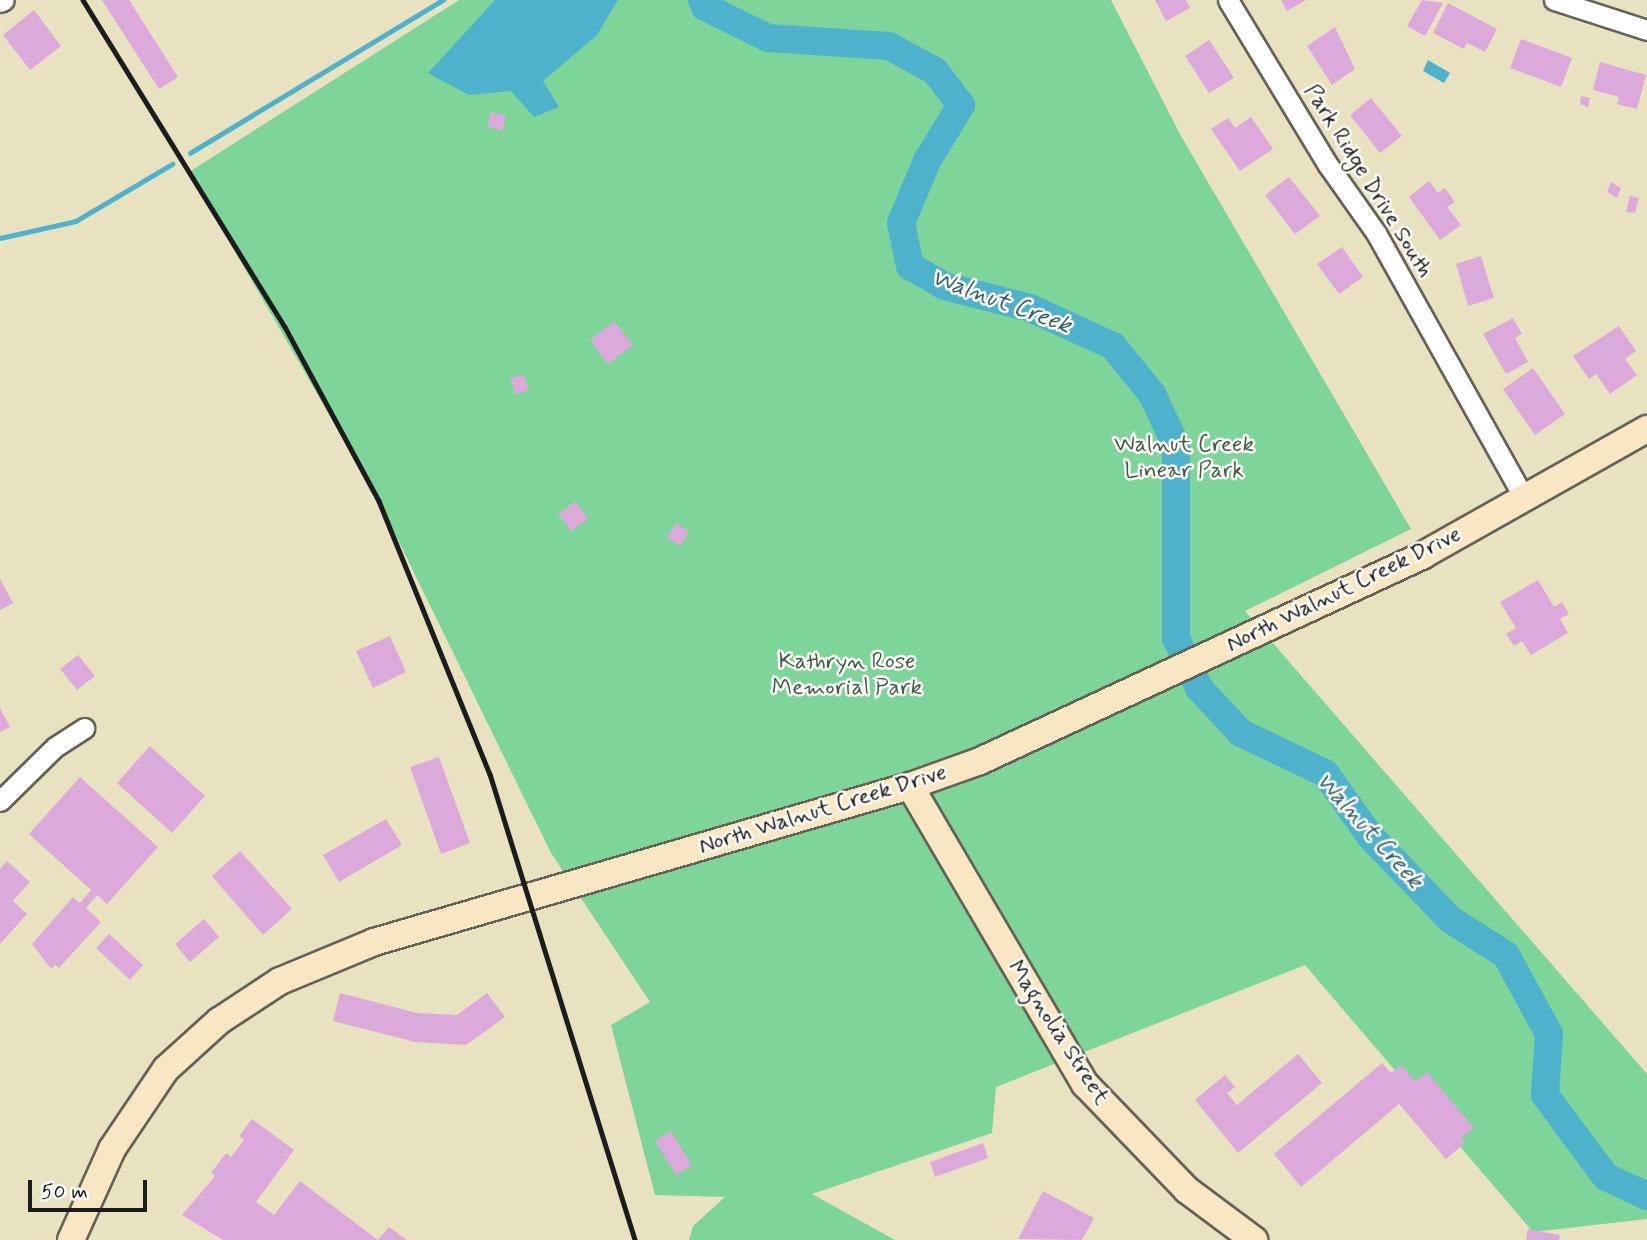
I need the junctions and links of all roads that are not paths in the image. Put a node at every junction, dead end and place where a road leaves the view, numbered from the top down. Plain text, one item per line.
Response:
1 (1228, 0) edge
2 (1554, 0) edge
3 (1647, 30) edge
4 (1647, 429) edge
5 (1525, 500) junction
6 (84, 728) dead end
7 (910, 786) junction
8 (0, 801) edge
9 (71, 1240) edge
10 (1254, 1240) edge

1 - 5 street, Park Ridge Drive South
2 - 3 street
4 - 5 main road, North Walnut Creek Drive
5 - 7 main road, North Walnut Creek Drive
6 - 8 street
7 - 9 main road, North Walnut Creek Drive
7 - 10 main road, Magnolia Street

